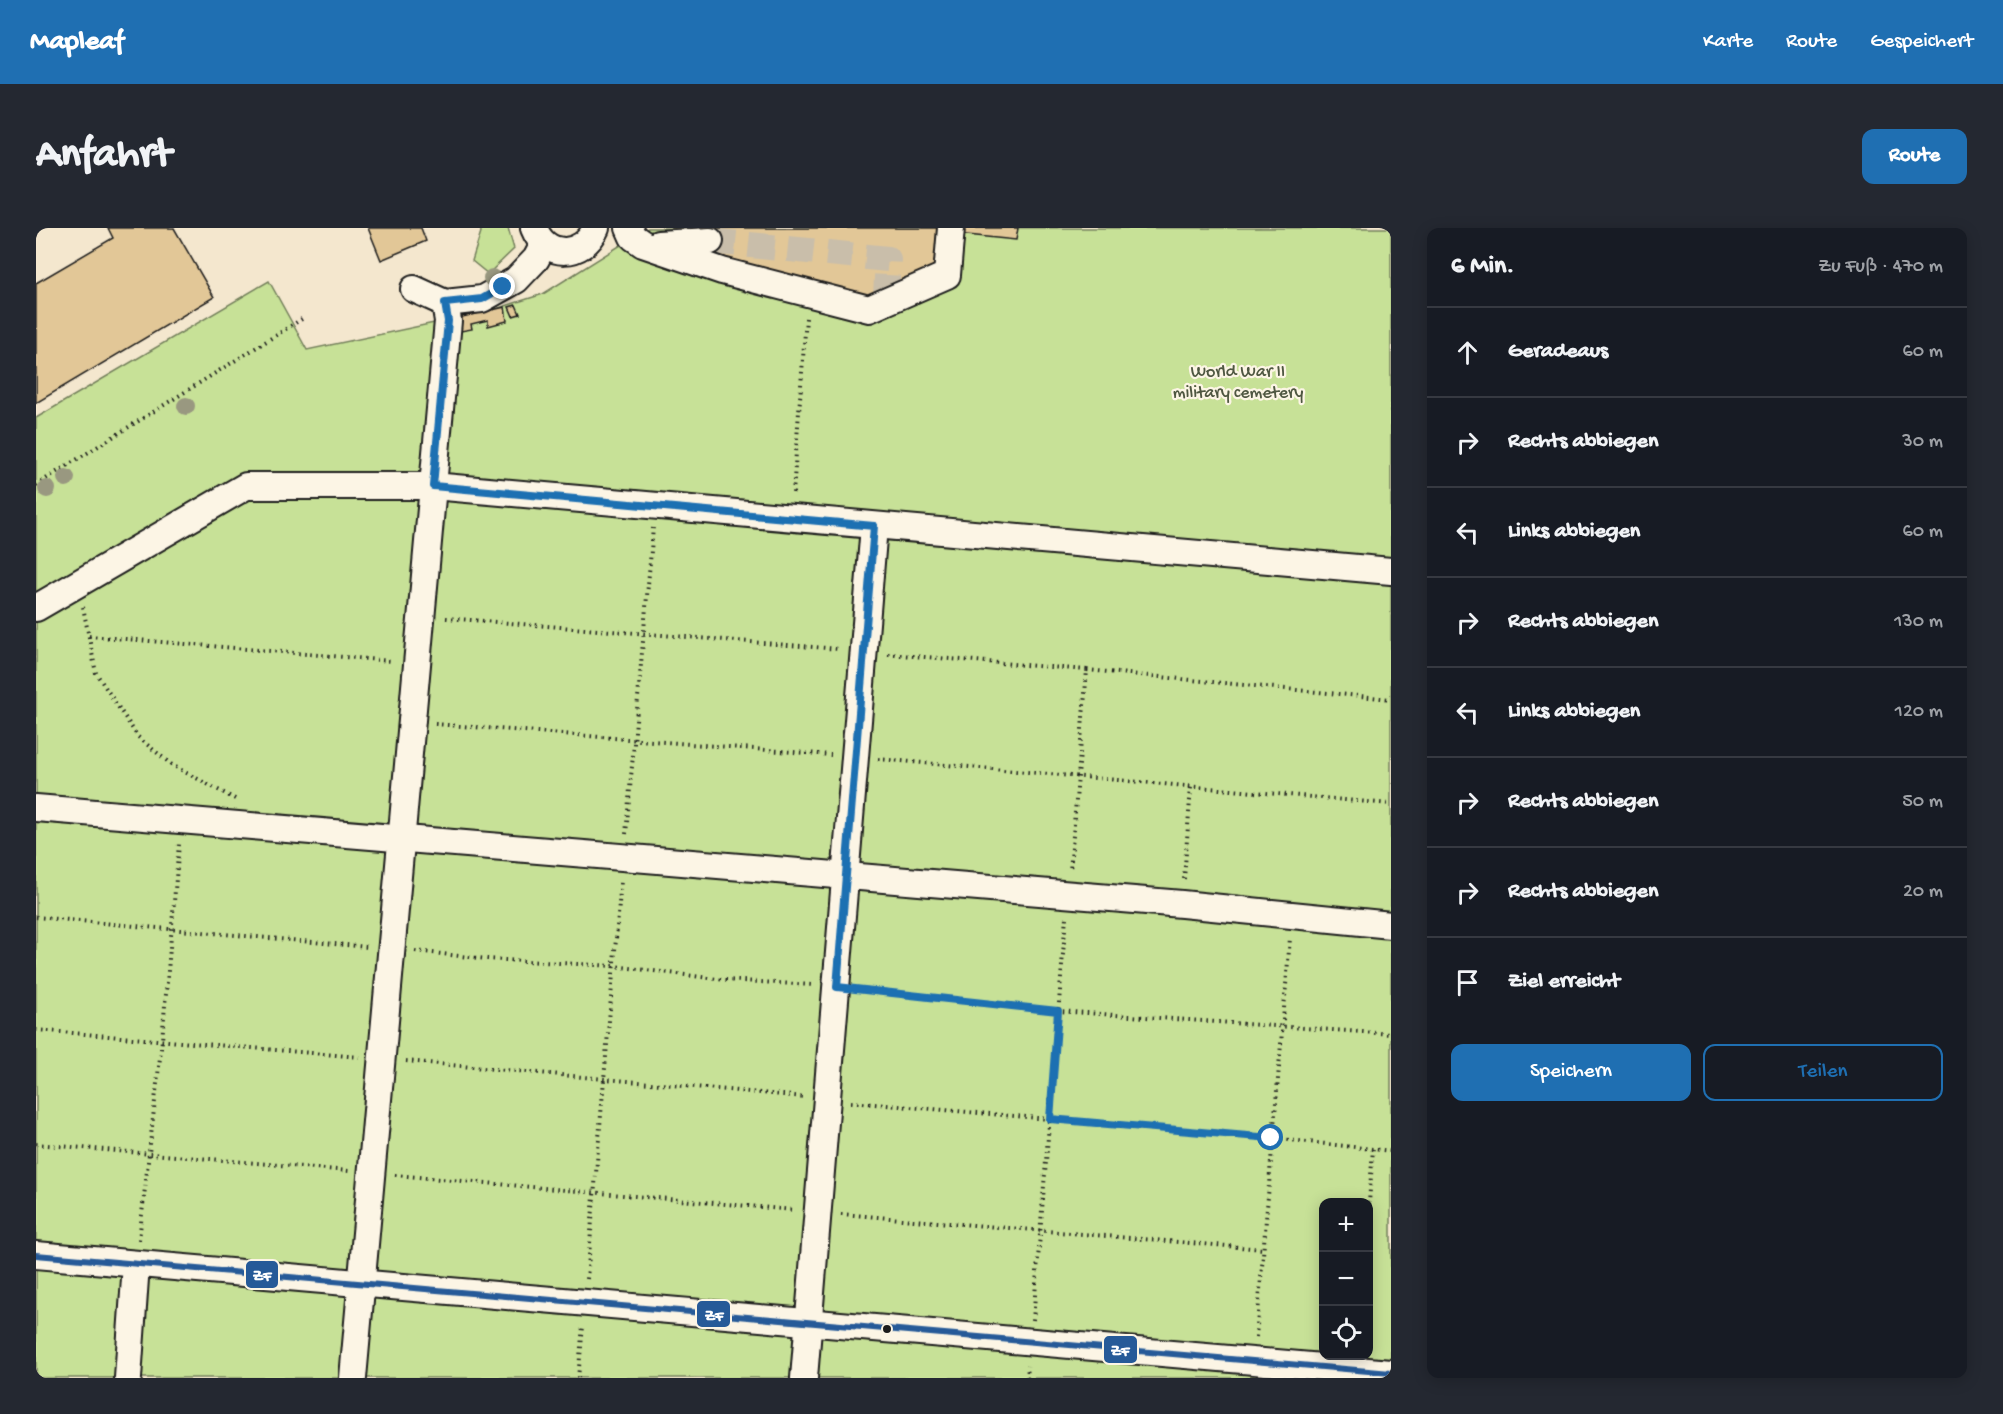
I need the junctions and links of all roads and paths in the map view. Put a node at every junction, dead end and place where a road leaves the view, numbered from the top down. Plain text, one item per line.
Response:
1 (596, 228) edge
2 (951, 228) edge
3 (539, 236) edge
4 (636, 236) edge
5 (710, 240) tunnel mouth
6 (414, 289) dead end
7 (807, 293) junction
8 (445, 303) junction
9 (304, 317) dead end
10 (36, 485) edge
11 (433, 486) junction
12 (654, 506) junction
13 (791, 519) junction
14 (874, 526) junction
15 (1391, 571) edge
16 (81, 582) junction
17 (36, 608) edge
18 (421, 617) junction
19 (644, 632) junction
20 (88, 636) junction
21 (864, 652) junction
22 (417, 663) junction
23 (1087, 670) junction
24 (1391, 699) edge
25 (411, 722) junction
26 (634, 738) junction
27 (856, 757) junction
28 (1078, 777) junction
29 (1191, 787) junction
30 (239, 802) dead end
31 (1391, 804) edge
32 (36, 808) edge
33 (188, 821) junction
34 (401, 838) junction
35 (624, 857) junction
36 (846, 876) junction
37 (1067, 896) junction
38 (1182, 904) junction
39 (1292, 916) junction
40 (36, 917) edge
41 (1391, 925) edge
42 (171, 928) junction
43 (391, 949) junction
44 (614, 966) junction
45 (837, 987) junction
46 (1058, 1011) junction
47 (1282, 1024) junction
48 (36, 1030) edge
49 (1391, 1034) edge
50 (162, 1040) junction
51 (381, 1059) junction
52 (603, 1079) junction
53 (828, 1100) junction
54 (1050, 1119) junction
55 (1271, 1138) junction
56 (36, 1144) edge
57 (1373, 1149) junction
58 (1391, 1151) edge
59 (149, 1153) junction
60 (371, 1173) junction
61 (595, 1193) junction
62 (1369, 1198) edge
63 (819, 1212) junction
64 (1041, 1230) junction
65 (1263, 1249) junction
66 (36, 1255) edge
67 (136, 1264) junction
68 (361, 1285) junction
69 (585, 1304) junction
70 (809, 1323) junction
71 (1030, 1342) junction
72 (1254, 1362) junction
73 (1391, 1373) edge
74 (128, 1378) edge
75 (353, 1378) edge
76 (578, 1378) edge
77 (804, 1378) edge
78 (1027, 1378) edge

1 - 3 street
2 - 7 street
3 - 8 street
4 - 5 street
4 - 7 street
6 - 8 street
7 - 13 path
8 - 11 street
9 - 10 path
11 - 12 street
11 - 16 street
11 - 18 street
12 - 13 street
12 - 19 path
13 - 14 street
14 - 15 street
14 - 21 street
16 - 17 street
16 - 20 path
18 - 19 path
18 - 22 street
19 - 21 path
19 - 26 path
20 - 22 path
20 - 30 path
21 - 23 path
21 - 27 street
22 - 25 street
23 - 24 path
23 - 28 path
25 - 26 path
25 - 34 street
26 - 27 path
26 - 35 path
27 - 28 path
27 - 36 street
28 - 29 path
28 - 37 path
29 - 31 path
29 - 38 path
32 - 33 street
33 - 34 street
33 - 42 path
34 - 35 street
34 - 43 street
35 - 36 street
35 - 44 path
36 - 37 street
36 - 45 street
37 - 38 street
37 - 46 path
38 - 39 street
39 - 41 street
39 - 47 path
40 - 42 path
42 - 43 path
42 - 50 path
43 - 44 path
43 - 51 street
44 - 45 path
44 - 52 path
45 - 46 path
45 - 53 street
46 - 47 path
46 - 54 path
47 - 49 path
47 - 55 path
48 - 50 path
50 - 51 path
50 - 59 path
51 - 52 path
51 - 60 street
52 - 53 path
52 - 61 path
53 - 54 path
53 - 63 street
54 - 55 path
54 - 64 path
55 - 57 path
55 - 65 path
56 - 59 path
57 - 58 path
57 - 62 path
59 - 60 path
59 - 67 path
60 - 61 path
60 - 68 street
61 - 63 path
61 - 69 path
63 - 64 path
63 - 70 street
64 - 65 path
64 - 71 path
65 - 72 path
66 - 67 street
67 - 68 street
67 - 74 street
68 - 69 street
68 - 75 street
69 - 70 street
69 - 76 path
70 - 71 street
70 - 77 street
71 - 72 street
71 - 78 path
72 - 73 street

